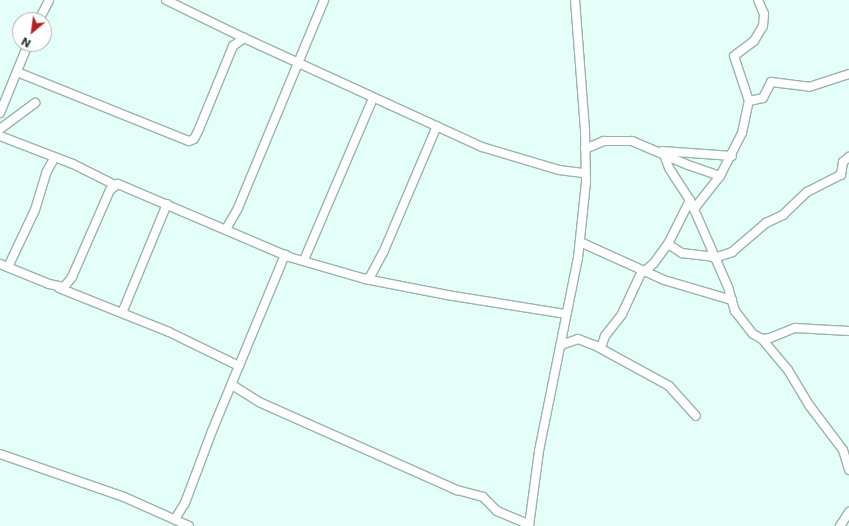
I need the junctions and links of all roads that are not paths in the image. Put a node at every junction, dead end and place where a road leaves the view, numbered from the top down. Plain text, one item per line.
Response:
1 (49, 0) edge
2 (166, 0) edge
3 (324, 0) edge
4 (575, 0) edge
5 (758, 0) edge
6 (43, 12) edge
7 (244, 38) junction
8 (25, 52) edge
9 (298, 63) junction
10 (17, 72) junction
11 (849, 74) edge
12 (373, 98) junction
13 (749, 101) junction
14 (35, 103) dead end
15 (0, 113) edge
16 (437, 126) junction
17 (0, 130) edge
18 (0, 136) edge
19 (585, 149) junction
20 (661, 151) junction
21 (732, 156) junction
22 (55, 157) junction
23 (849, 157) edge
24 (585, 174) junction
25 (720, 176) junction
26 (115, 185) junction
27 (690, 200) junction
28 (167, 204) junction
29 (694, 209) junction
30 (226, 229) junction
31 (580, 242) junction
32 (668, 244) junction
33 (285, 255) junction
34 (714, 257) junction
35 (304, 260) junction
36 (0, 264) edge
37 (8, 267) junction
38 (643, 271) junction
39 (365, 279) junction
40 (60, 288) junction
41 (732, 300) junction
42 (122, 313) junction
43 (566, 314) junction
44 (849, 331) edge
45 (762, 339) junction
46 (561, 345) junction
47 (601, 348) junction
48 (239, 366) junction
49 (232, 385) junction
50 (696, 416) dead end
51 (0, 454) edge
52 (849, 470) edge
53 (849, 512) edge
54 (175, 520) junction
55 (529, 525) edge
56 (189, 526) edge
57 (840, 526) edge

1 - 6 street
2 - 7 street
3 - 9 street
4 - 19 street
5 - 13 street
7 - 9 street
7 - 10 street
8 - 10 street
9 - 12 street
9 - 30 street
10 - 15 street
11 - 13 street
12 - 16 street
12 - 35 street
13 - 21 street
14 - 17 street
16 - 24 street
16 - 39 street
18 - 22 street
19 - 20 street
19 - 24 street
20 - 21 street
20 - 25 street
20 - 27 street
21 - 25 street
22 - 26 street
22 - 37 street
23 - 34 street
24 - 31 street
25 - 29 street
26 - 28 street
26 - 40 street
27 - 29 street
27 - 32 street
28 - 30 street
28 - 42 street
29 - 34 street
30 - 33 street
31 - 38 street
31 - 43 street
32 - 34 street
32 - 38 street
33 - 35 street
33 - 48 street
34 - 41 street
35 - 39 street
36 - 37 street
37 - 40 street
38 - 41 street
38 - 47 street
39 - 43 street
40 - 42 street
41 - 45 street
42 - 48 street
43 - 46 street
44 - 45 street
45 - 52 street
46 - 47 street
46 - 55 street
47 - 50 street
48 - 49 street
49 - 54 street
49 - 55 street
51 - 54 street
53 - 57 street
54 - 56 street

